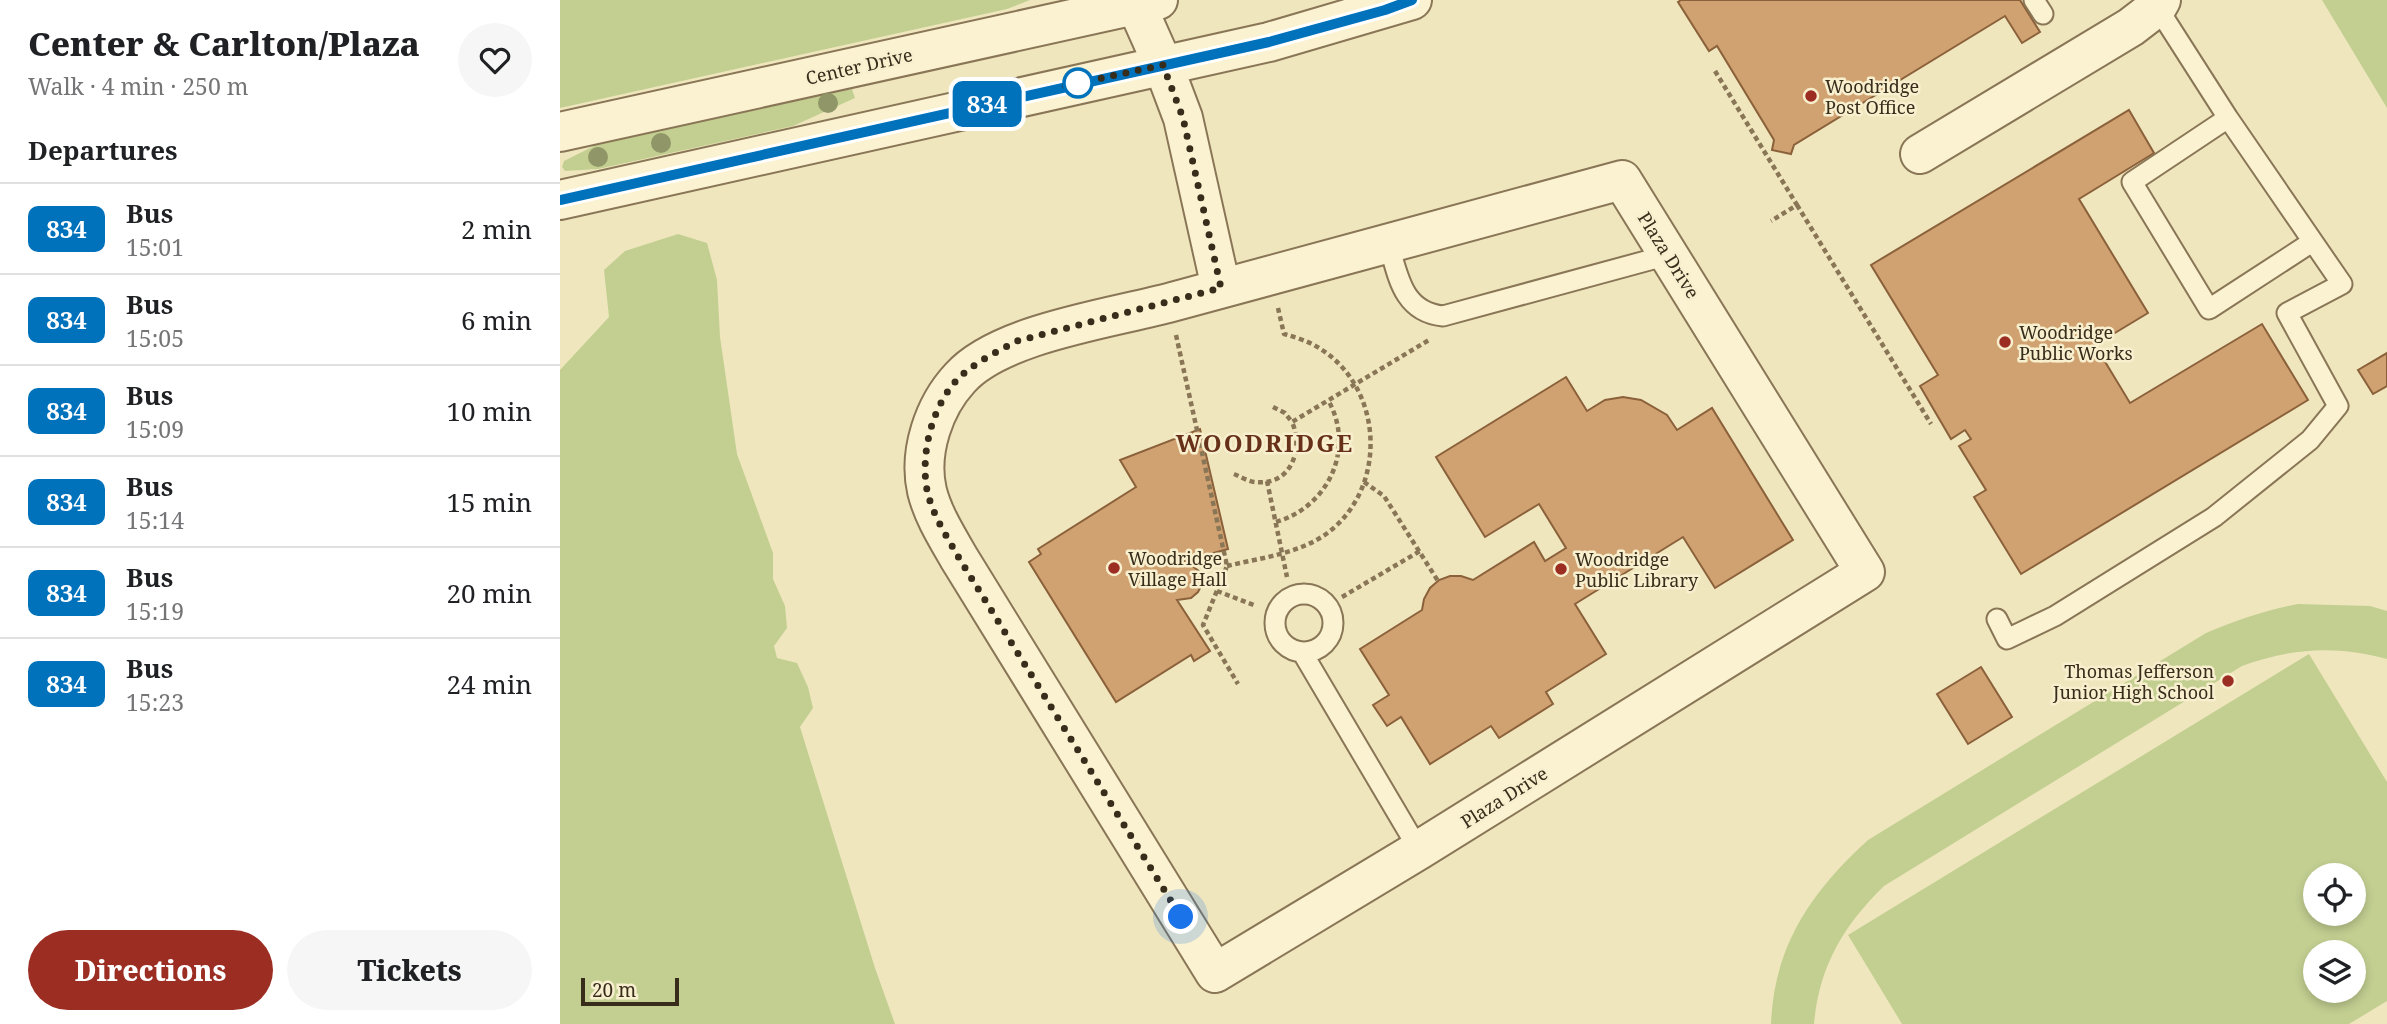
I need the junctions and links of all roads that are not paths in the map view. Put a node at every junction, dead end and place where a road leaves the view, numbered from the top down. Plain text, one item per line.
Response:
1 (1412, 0) edge
2 (1143, 2) edge
3 (2159, 4) edge
4 (1163, 65) junction
5 (2228, 118) junction
6 (560, 132) edge
7 (1920, 154) dead end
8 (560, 200) edge
9 (1388, 242) junction
10 (2312, 242) junction
11 (1668, 254) junction
12 (1221, 288) junction
13 (1997, 619) dead end
14 (1302, 652) dead end
15 (1419, 850) junction

1 - 4 street
2 - 4 street
2 - 6 street, Center Drive
3 - 5 lane
3 - 7 street
4 - 8 street
4 - 12 street
5 - 10 lane
5 - 10 lane
9 - 11 street, Plaza Drive
9 - 11 lane
9 - 12 street, Plaza Drive
10 - 13 lane
11 - 15 street, Plaza Drive
12 - 15 street, Plaza Drive
14 - 15 lane

